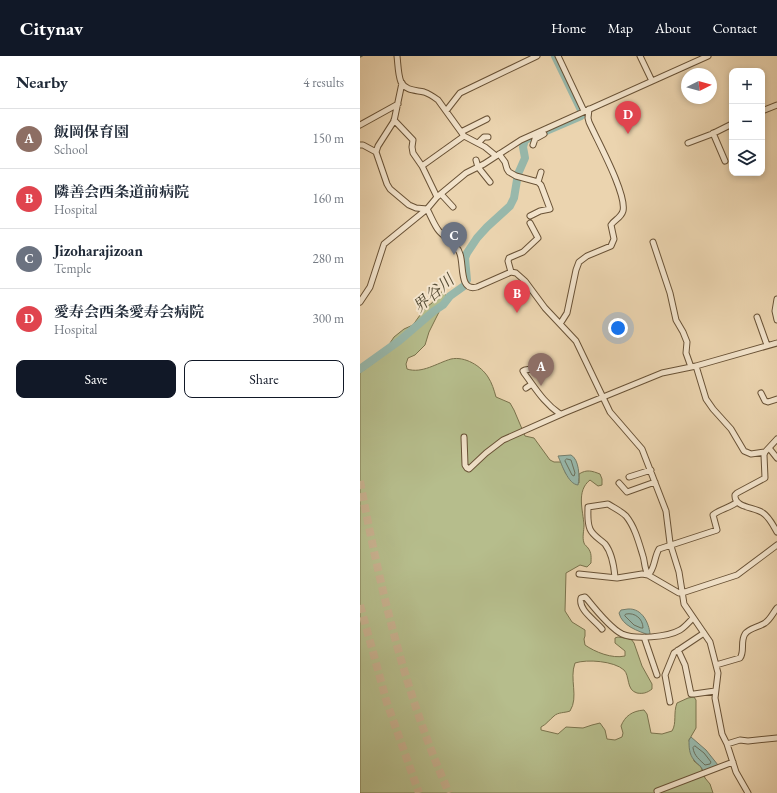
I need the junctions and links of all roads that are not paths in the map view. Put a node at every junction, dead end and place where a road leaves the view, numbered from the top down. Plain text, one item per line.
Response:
1 (397, 56) edge
2 (537, 56) edge
3 (558, 56) edge
4 (640, 56) edge
5 (708, 56) edge
6 (652, 81) junction
7 (402, 83) junction
8 (398, 104) junction
9 (777, 104) edge
10 (765, 110) edge
11 (446, 111) junction
12 (584, 111) junction
13 (394, 120) junction
14 (487, 120) dead end
15 (360, 125) edge
16 (729, 125) edge
17 (713, 133) junction
18 (463, 134) junction
19 (544, 134) dead end
20 (488, 137) dead end
21 (534, 137) junction
22 (478, 143) junction
23 (688, 143) dead end
24 (360, 145) edge
25 (533, 145) dead end
26 (376, 152) junction
27 (498, 155) junction
28 (476, 160) dead end
29 (725, 161) dead end
30 (422, 166) junction
31 (478, 167) junction
32 (541, 172) dead end
33 (490, 182) dead end
34 (538, 182) junction
35 (439, 196) junction
36 (453, 207) dead end
37 (427, 209) junction
38 (530, 216) dead end
39 (530, 223) dead end
40 (653, 242) dead end
41 (511, 272) junction
42 (777, 299) edge
43 (360, 302) edge
44 (756, 317) dead end
45 (777, 320) edge
46 (560, 324) junction
47 (777, 343) edge
48 (767, 345) junction
49 (693, 367) junction
50 (538, 368) dead end
51 (532, 384) junction
52 (526, 388) dead end
53 (761, 393) dead end
54 (603, 397) junction
55 (777, 399) edge
56 (560, 414) junction
57 (464, 437) dead end
58 (777, 439) edge
59 (770, 448) junction
60 (765, 452) junction
61 (776, 455) edge
62 (650, 470) junction
63 (629, 477) dead end
64 (655, 482) junction
65 (619, 483) dead end
66 (737, 502) junction
67 (777, 532) edge
68 (671, 545) junction
69 (777, 545) edge
70 (579, 574) dead end
71 (648, 574) junction
72 (615, 577) junction
73 (682, 593) junction
74 (777, 608) edge
75 (693, 618) junction
76 (602, 629) dead end
77 (704, 633) junction
78 (644, 637) junction
79 (678, 650) junction
80 (716, 665) junction
81 (656, 675) dead end
82 (715, 691) junction
83 (670, 702) dead end
84 (777, 738) edge
85 (727, 744) junction
86 (733, 762) junction
87 (657, 790) dead end
88 (748, 793) edge

1 - 7 street
2 - 11 street
3 - 12 street
4 - 6 street
5 - 6 street
6 - 12 street
7 - 8 street
7 - 11 street
8 - 13 street
8 - 15 street
9 - 10 street
11 - 18 street
12 - 21 street
12 - 46 street
13 - 26 street
13 - 30 street
14 - 18 street
16 - 17 street
17 - 23 street
17 - 29 street
18 - 22 street
18 - 30 street
19 - 21 street
20 - 22 street
21 - 25 street
21 - 27 street
22 - 27 street
24 - 26 street
26 - 37 street
27 - 31 street
27 - 34 street
28 - 31 street
30 - 35 street
31 - 33 street
31 - 35 street
32 - 34 street
34 - 38 street
35 - 36 street
35 - 37 street
37 - 41 street
37 - 43 street
39 - 41 street
40 - 49 street
41 - 46 street
42 - 45 street
44 - 48 street
46 - 54 street
47 - 48 street
48 - 49 street
49 - 54 street
49 - 60 street
50 - 51 street
51 - 52 street
51 - 56 street
53 - 55 street
54 - 56 street
54 - 62 street
56 - 57 street
58 - 59 street
59 - 60 street
59 - 61 street
60 - 66 street
62 - 63 street
62 - 64 street
64 - 65 street
64 - 68 street
66 - 67 street
66 - 68 street
68 - 71 street
68 - 73 street
69 - 73 street
70 - 72 street
71 - 72 street
71 - 72 street
71 - 73 street
73 - 75 street
74 - 80 street
75 - 77 street
75 - 78 street
76 - 78 street
77 - 79 street
77 - 80 street
78 - 81 street
79 - 82 street
79 - 83 street
80 - 82 street
82 - 85 street
84 - 85 street
85 - 86 street
86 - 87 street
86 - 88 street

